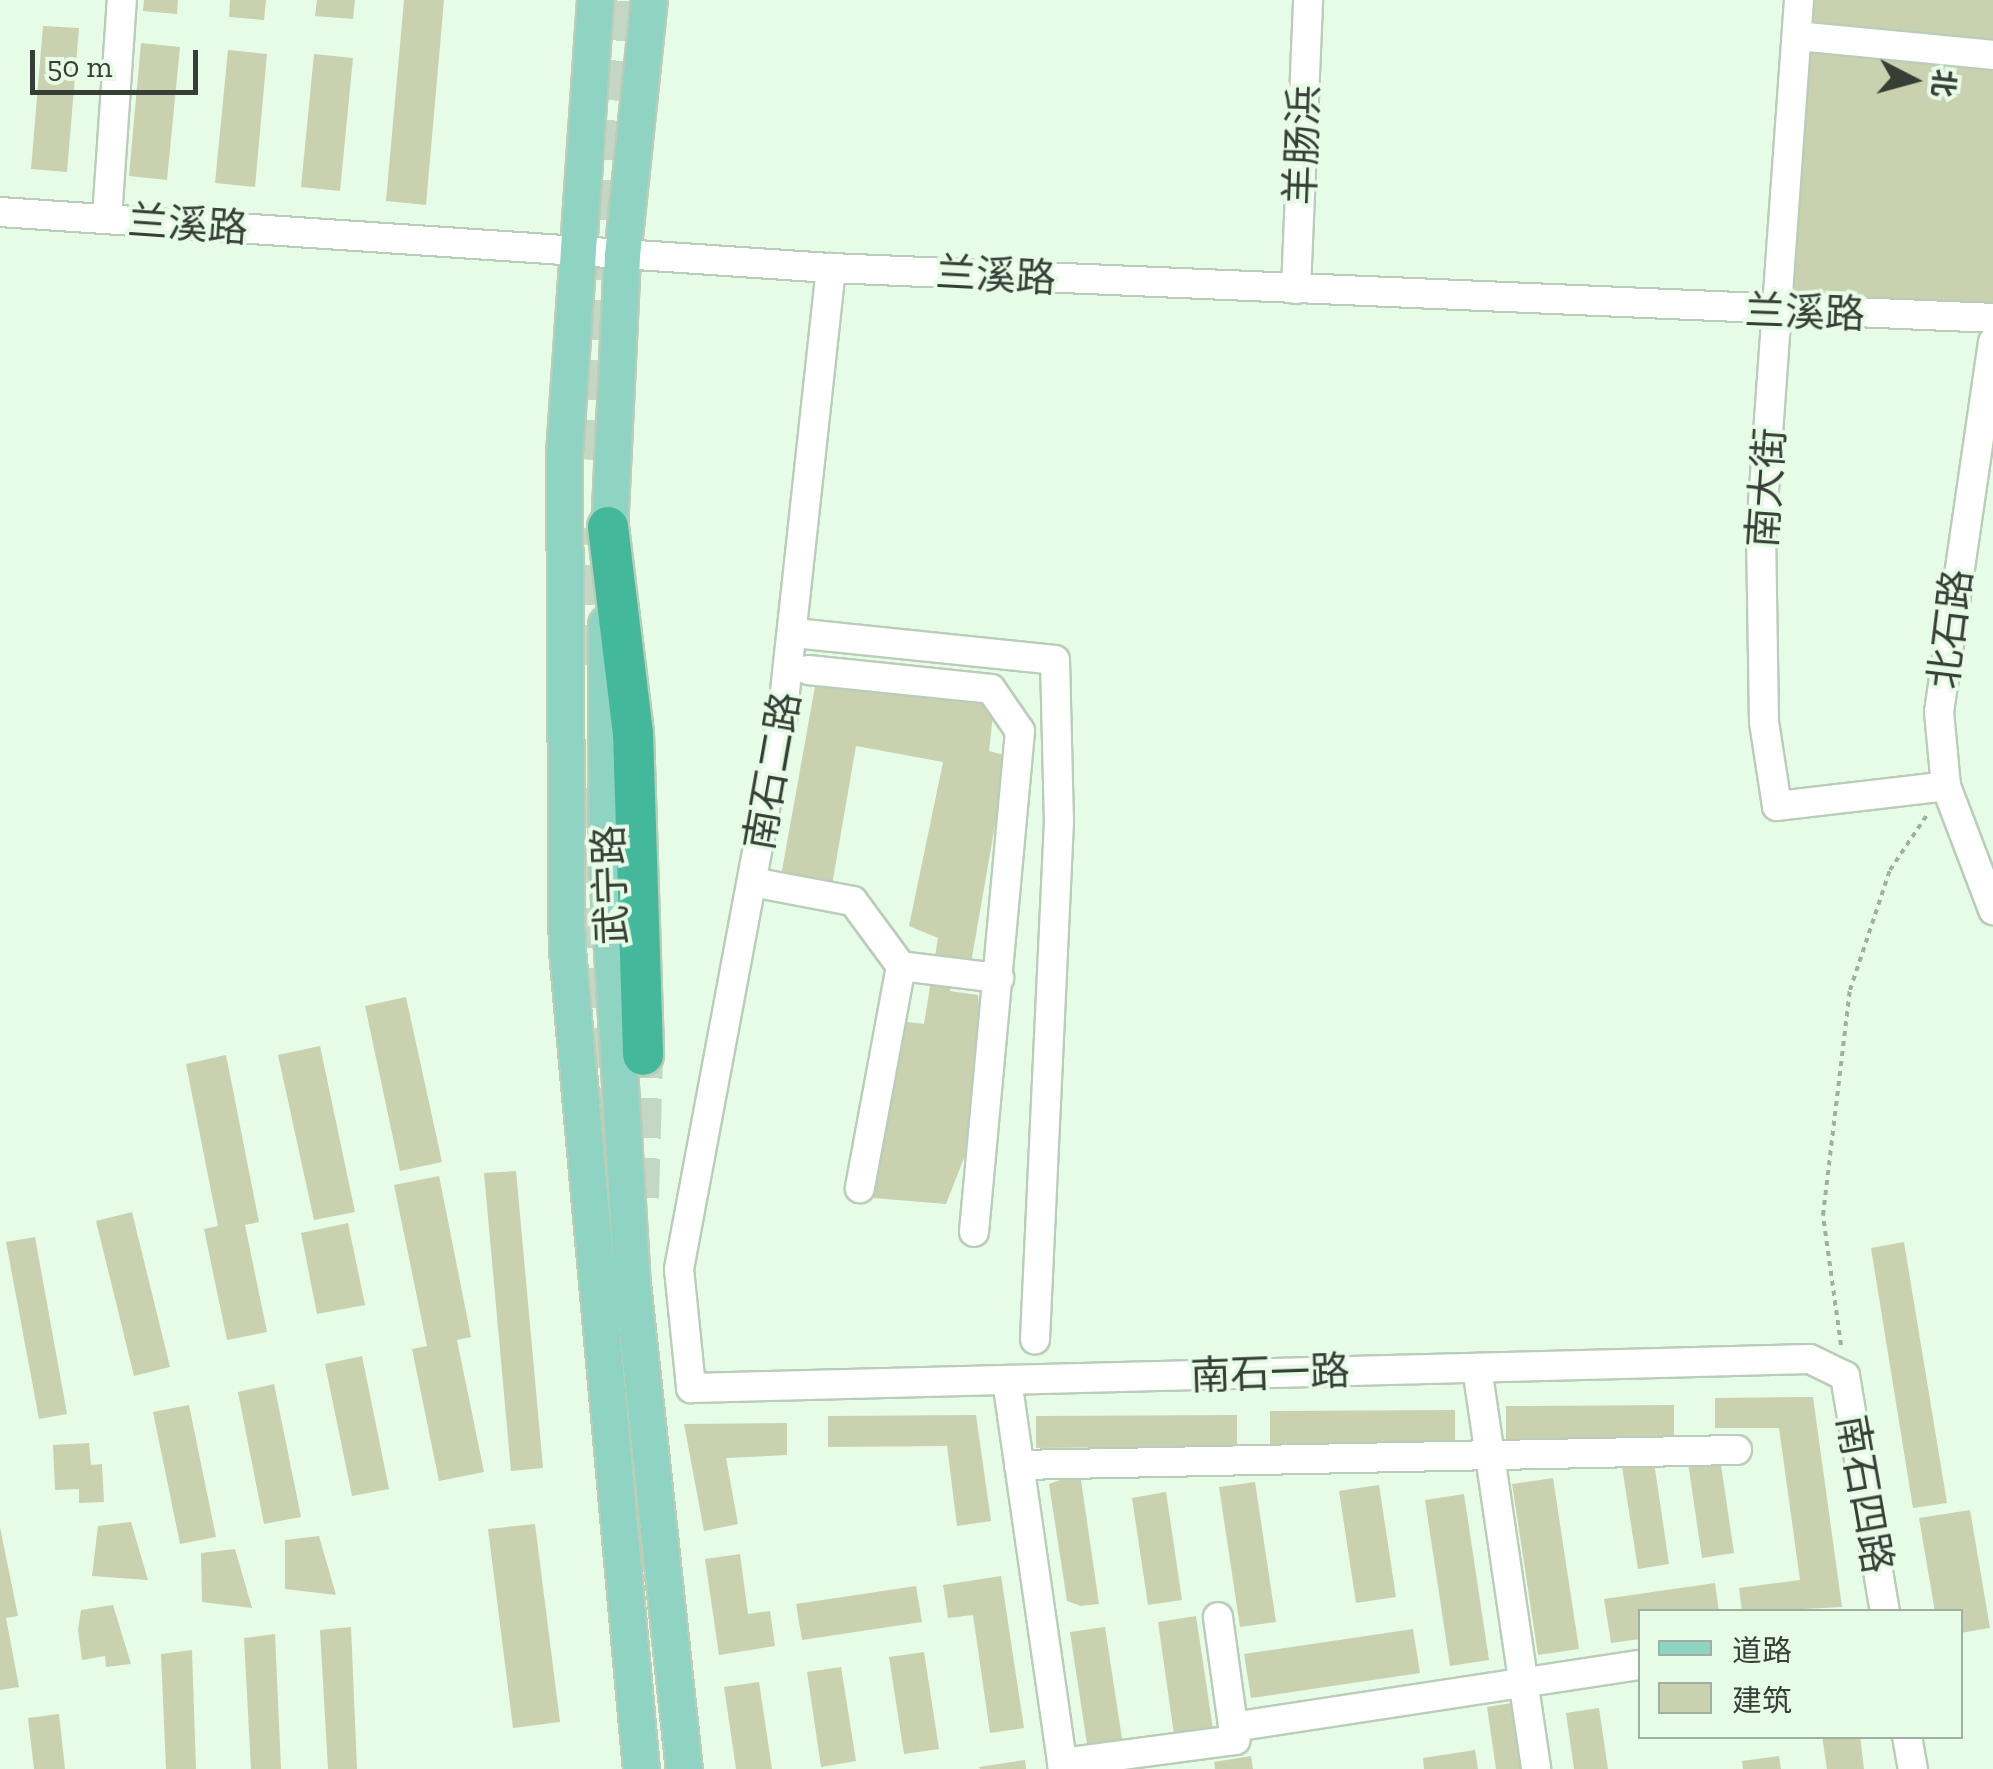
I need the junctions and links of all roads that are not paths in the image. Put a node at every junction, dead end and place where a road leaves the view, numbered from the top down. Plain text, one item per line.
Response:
1 (122, 0) edge
2 (595, 0) edge
3 (650, 0) edge
4 (1308, 0) edge
5 (1799, 0) edge
6 (1796, 36) junction
7 (1993, 55) edge
8 (0, 212) edge
9 (107, 218) junction
10 (573, 253) junction
11 (622, 256) junction
12 (831, 268) junction
13 (1296, 289) junction
14 (1778, 311) junction
15 (1993, 318) edge
16 (1993, 342) edge
17 (608, 527) junction
18 (794, 632) junction
19 (808, 670) dead end
20 (1946, 786) junction
21 (752, 882) junction
22 (1993, 910) edge
23 (901, 966) junction
24 (999, 978) junction
25 (643, 1055) tunnel mouth
26 (860, 1188) dead end
27 (974, 1232) dead end
28 (1035, 1339) dead end
29 (1477, 1368) junction
30 (1845, 1376) joint
31 (1007, 1380) junction
32 (690, 1388) joint
33 (1737, 1450) dead end
34 (1490, 1455) junction
35 (1020, 1465) junction
36 (1884, 1609) edge
37 (1218, 1617) dead end
38 (1638, 1665) edge
39 (1524, 1683) junction
40 (1234, 1727) junction
41 (1908, 1739) edge
42 (1063, 1766) edge
43 (641, 1769) edge
44 (684, 1769) edge
45 (1536, 1769) edge
46 (1913, 1769) edge

1 - 9 street
2 - 10 main road, 武宁路
3 - 11 main road, 武宁路
4 - 13 street, 羊肠浜
5 - 6 street, 南大街
6 - 7 street
6 - 14 street, 南大街
8 - 9 street, 兰溪路
9 - 10 street, 兰溪路
10 - 11 street, 兰溪路
10 - 43 main road, 武宁路
11 - 12 street, 兰溪路
11 - 17 main road, 武宁路
12 - 13 street, 兰溪路
12 - 18 street, 南石二路
13 - 14 street, 兰溪路
14 - 15 street, 兰溪路
14 - 20 street, 南大街
16 - 20 street, 北石路
17 - 25 highway
17 - 44 main road, 武宁路
18 - 21 street, 南石二路
18 - 28 street
19 - 24 street
20 - 22 street, 北石路
21 - 23 street
21 - 32 street, 南石二路
23 - 24 street
23 - 26 street
24 - 27 street
29 - 30 street, 南石一路
29 - 31 street, 南石一路
29 - 34 street
30 - 36 street, 南石四路
31 - 32 street, 南石一路
31 - 35 street
33 - 34 street
34 - 35 street
34 - 39 street
35 - 42 street
37 - 40 street
38 - 39 street
39 - 40 street
39 - 45 street
40 - 42 street
41 - 46 street

